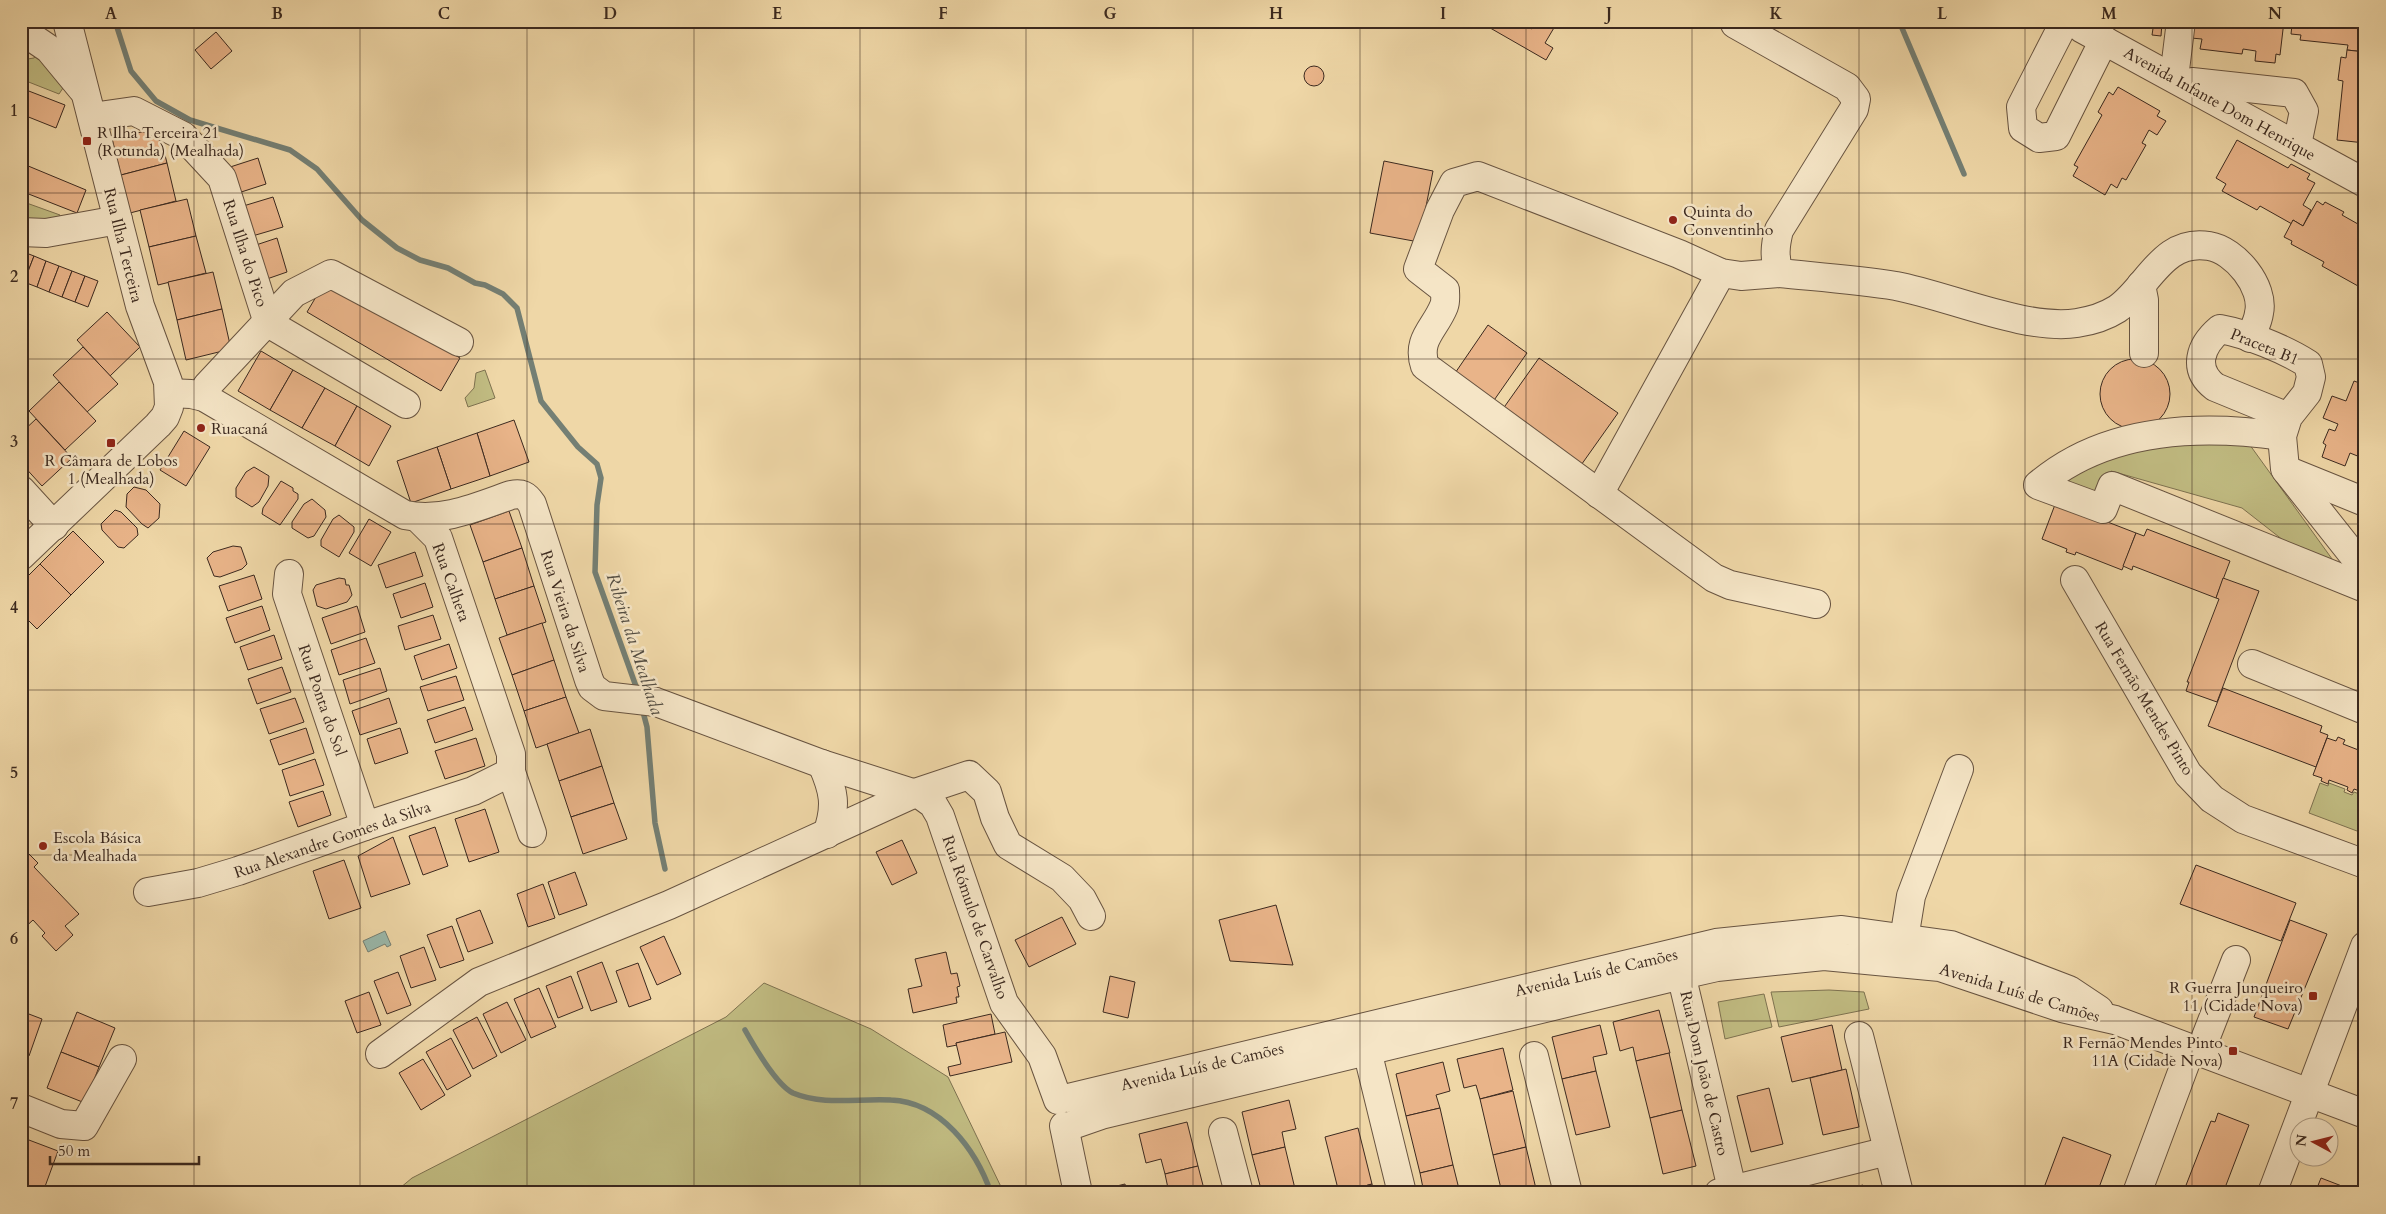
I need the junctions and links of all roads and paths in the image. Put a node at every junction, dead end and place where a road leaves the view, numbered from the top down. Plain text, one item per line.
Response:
1 (67, 21) edge
2 (2065, 21) edge
3 (2078, 21) edge
4 (2181, 21) edge
5 (1735, 22) edge
6 (21, 30) edge
7 (2104, 40) junction
8 (2177, 79) junction
9 (89, 105) junction
10 (2296, 145) junction
11 (2365, 183) edge
12 (118, 220) junction
13 (21, 232) edge
14 (1779, 272) junction
15 (1722, 273) junction
16 (2141, 284) junction
17 (268, 323) junction
18 (2250, 338) junction
19 (459, 342) dead end
20 (2144, 353) dead end
21 (169, 393) junction
22 (204, 398) junction
23 (406, 404) dead end
24 (2285, 426) junction
25 (2285, 469) junction
26 (21, 490) edge
27 (1599, 494) junction
28 (2365, 502) edge
29 (418, 518) junction
30 (54, 526) junction
31 (21, 556) edge
32 (2365, 570) edge
33 (289, 574) dead end
34 (2074, 580) dead end
35 (2365, 588) edge
36 (1816, 604) dead end
37 (2252, 664) dead end
38 (2365, 710) edge
39 (822, 764) junction
40 (1959, 769) dead end
41 (511, 772) junction
42 (915, 793) junction
43 (365, 826) junction
44 (532, 833) dead end
45 (827, 834) junction
46 (2365, 864) edge
47 (148, 892) dead end
48 (1092, 916) dead end
49 (1904, 939) junction
50 (2365, 946) edge
51 (2236, 960) dead end
52 (1679, 964) junction
53 (2115, 1020) junction
54 (1860, 1036) dead end
55 (1364, 1040) junction
56 (2196, 1050) junction
57 (380, 1054) dead end
58 (1534, 1056) dead end
59 (122, 1059) dead end
60 (2310, 1091) junction
61 (21, 1108) edge
62 (1066, 1112) junction
63 (2365, 1114) edge
64 (1223, 1132) dead end
65 (1888, 1151) junction
66 (1728, 1192) edge
67 (1078, 1193) edge
68 (1239, 1193) edge
69 (1402, 1193) edge
70 (1568, 1193) edge
71 (1899, 1193) edge
72 (2137, 1193) edge
73 (2272, 1193) edge

1 - 9 street, Rua Ilha Terceira
2 - 7 street
3 - 7 street, Avenida Infante Dom Henrique
4 - 8 street
5 - 14 street
6 - 9 street, Rua Ilha Terceira
7 - 8 street, Avenida Infante Dom Henrique
8 - 10 street, Avenida Infante Dom Henrique
8 - 10 street
9 - 12 street, Rua Ilha Terceira
9 - 17 street, Rua Ilha do Pico
10 - 11 street, Avenida Infante Dom Henrique
12 - 13 street
12 - 21 street, Rua Ilha Terceira
14 - 15 street
14 - 16 street
15 - 27 street
15 - 27 street
16 - 18 street
16 - 20 street
17 - 19 street
17 - 22 street
17 - 23 street, Rua Ilha do Pico
18 - 24 street, Praceta B1
18 - 24 street, Praceta B1
21 - 22 street, Rua Calheta
21 - 30 street
22 - 29 street, Rua Calheta
24 - 25 street
24 - 35 street
25 - 28 street
25 - 32 street
26 - 30 street
27 - 36 street
29 - 39 street, Rua Vieira da Silva
29 - 41 street, Rua Calheta
30 - 31 street
33 - 43 street, Rua Ponta do Sol
34 - 46 street, Rua Fernão Mendes Pinto
37 - 38 street
39 - 42 street, Rua Vieira da Silva
39 - 45 street
40 - 49 street
41 - 43 street, Rua Alexandre Gomes da Silva
41 - 44 street, Rua Calheta
42 - 45 street
42 - 48 street
42 - 62 street, Rua Rómulo de Carvalho
43 - 47 street, Rua Alexandre Gomes da Silva
45 - 57 street
49 - 52 street, Avenida Luís de Camões
49 - 53 street, Avenida Luís de Camões
50 - 60 street
51 - 56 street
52 - 53 street, Avenida Luís de Camões
52 - 55 street, Avenida Luís de Camões
52 - 66 street, Rua Dom João de Castro
53 - 56 street, Avenida Luís de Camões
54 - 65 street
55 - 62 street, Avenida Luís de Camões
55 - 69 street
56 - 60 street, Avenida Luís de Camões
56 - 72 street
58 - 70 street
59 - 61 street
60 - 63 street, Avenida Luís de Camões
60 - 73 street
62 - 67 street, Rua Rómulo de Carvalho
64 - 68 street
65 - 66 street
65 - 71 street

